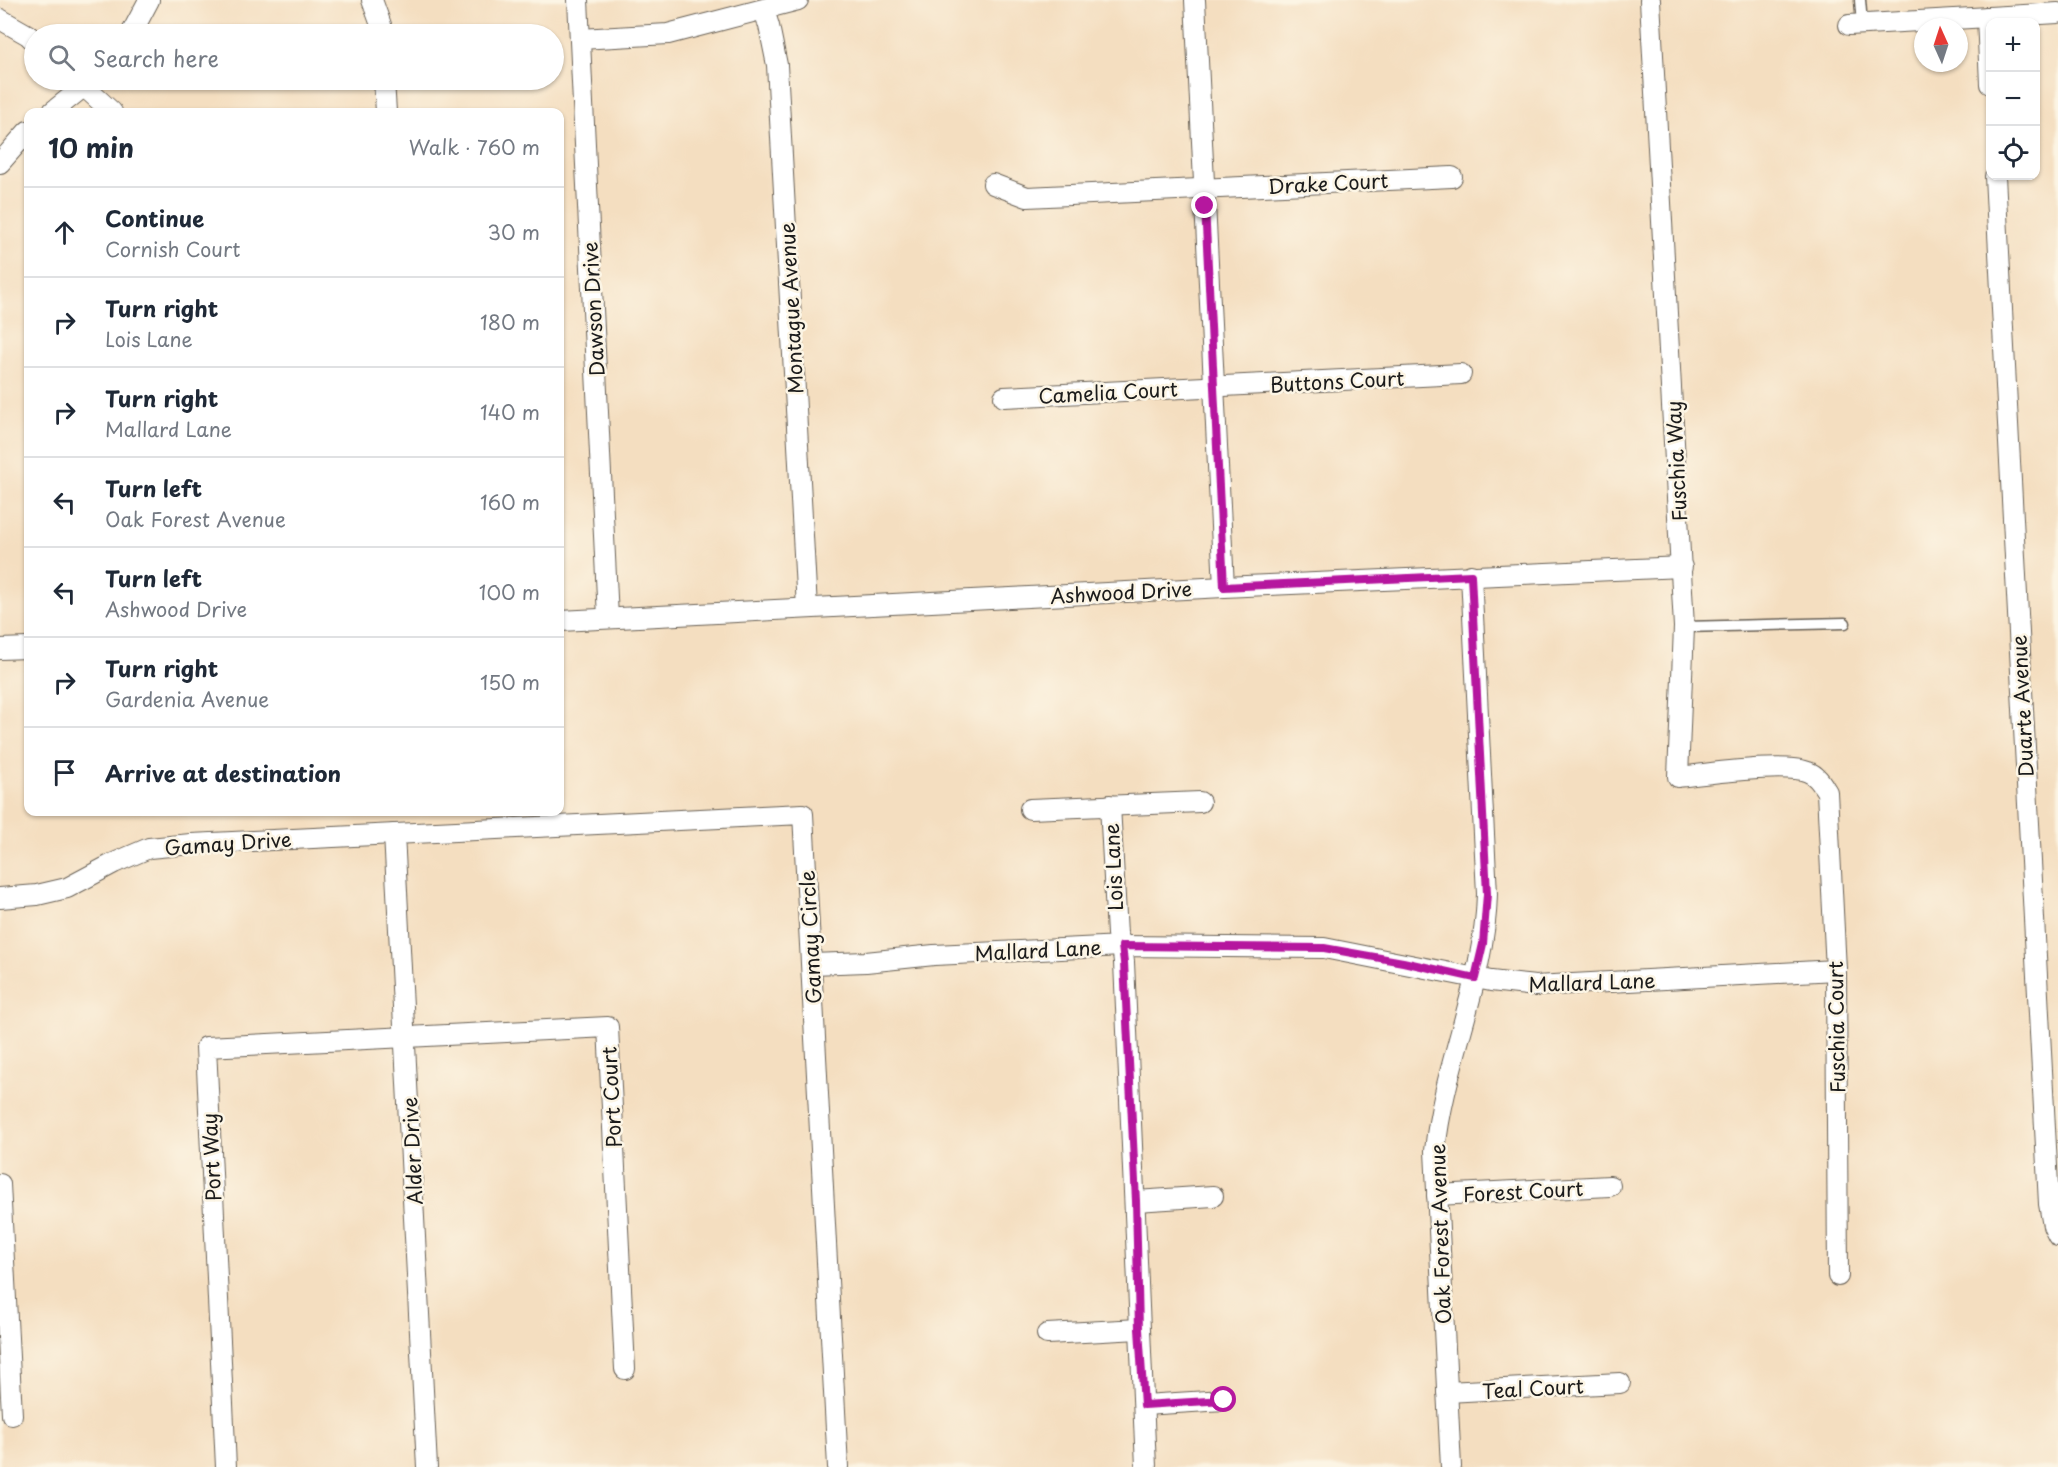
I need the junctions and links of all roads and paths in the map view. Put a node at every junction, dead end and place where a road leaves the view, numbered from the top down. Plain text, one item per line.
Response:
1 (149, 0) edge
2 (372, 0) edge
3 (578, 0) edge
4 (798, 0) edge
5 (1194, 0) edge
6 (1650, 0) edge
7 (1860, 0) edge
8 (764, 10) junction
9 (2058, 13) edge
10 (1987, 17) junction
11 (0, 19) edge
12 (136, 24) edge
13 (381, 24) edge
14 (1856, 24) joint
15 (24, 33) edge
16 (580, 39) junction
17 (1989, 72) edge
18 (75, 90) edge
19 (91, 90) edge
20 (385, 90) edge
21 (56, 108) edge
22 (108, 108) edge
23 (386, 108) edge
24 (24, 136) edge
25 (0, 163) edge
26 (1452, 177) dead end
27 (1995, 180) edge
28 (993, 184) dead end
29 (1204, 190) junction
30 (1461, 374) dead end
31 (1213, 387) junction
32 (1004, 398) dead end
33 (1682, 567) junction
34 (1471, 575) junction
35 (1224, 587) junction
36 (807, 608) junction
37 (608, 618) junction
38 (564, 621) edge
39 (1845, 623) dead end
40 (1684, 627) junction
41 (24, 648) edge
42 (0, 649) edge
43 (1820, 780) joint
44 (1200, 802) dead end
45 (1110, 805) junction
46 (1030, 809) dead end
47 (394, 834) junction
48 (0, 898) edge
49 (1122, 946) junction
50 (812, 964) junction
51 (1836, 970) junction
52 (1475, 978) junction
53 (406, 1037) junction
54 (0, 1184) edge
55 (1610, 1186) dead end
56 (1437, 1195) junction
57 (1213, 1196) dead end
58 (1136, 1201) junction
59 (2058, 1236) edge
60 (1838, 1276) dead end
61 (1139, 1329) junction
62 (1047, 1334) dead end
63 (625, 1369) dead end
64 (1620, 1383) dead end
65 (1447, 1392) junction
66 (1224, 1400) dead end
67 (1144, 1405) junction
68 (12, 1415) dead end
69 (226, 1467) edge
70 (427, 1467) edge
71 (838, 1467) edge
72 (1146, 1467) edge
73 (1451, 1467) edge

1 - 12 street
2 - 13 street
3 - 16 street, Dawson Drive
4 - 8 street
5 - 29 street
6 - 33 street, Fuschia Way
7 - 14 lane
8 - 16 street
8 - 36 street, Montague Avenue
9 - 10 street
10 - 14 street
10 - 17 street
11 - 15 street
16 - 37 street, Dawson Drive
18 - 21 street
19 - 22 street
20 - 23 street
24 - 25 street
26 - 29 street, Drake Court
27 - 59 street, Duarte Avenue
28 - 29 street, Drake Court
29 - 31 street
30 - 31 street, Buttons Court
31 - 32 street, Camelia Court
31 - 35 street
33 - 34 street, Ashwood Drive
33 - 40 street, Fuschia Way
34 - 35 street, Ashwood Drive
34 - 52 street, Oak Forest Avenue
35 - 36 street, Ashwood Drive
36 - 37 street, Ashwood Drive
37 - 38 street, Ashwood Drive
39 - 40 lane
40 - 43 street, Fuschia Way
41 - 42 street
43 - 51 street, Fuschia Court
44 - 45 street
45 - 46 street
45 - 49 street, Lois Lane
47 - 48 street, Gamay Drive
47 - 50 street, Gamay Circle
47 - 53 street, Alder Drive
49 - 50 street, Mallard Lane
49 - 52 street, Mallard Lane
49 - 58 street, Lois Lane
50 - 71 street, Gamay Circle
51 - 52 street, Mallard Lane
51 - 60 street, Fuschia Court
52 - 56 street, Oak Forest Avenue
53 - 63 street, Port Court
53 - 69 street, Port Way
53 - 70 street, Alder Drive
54 - 68 street
55 - 56 street, Forest Court
56 - 65 street, Oak Forest Avenue
57 - 58 street
58 - 61 street, Lois Lane
61 - 62 street
61 - 67 street, Lois Lane
64 - 65 street, Teal Court
65 - 73 street, Oak Forest Avenue
66 - 67 street
67 - 72 street, Lois Lane

